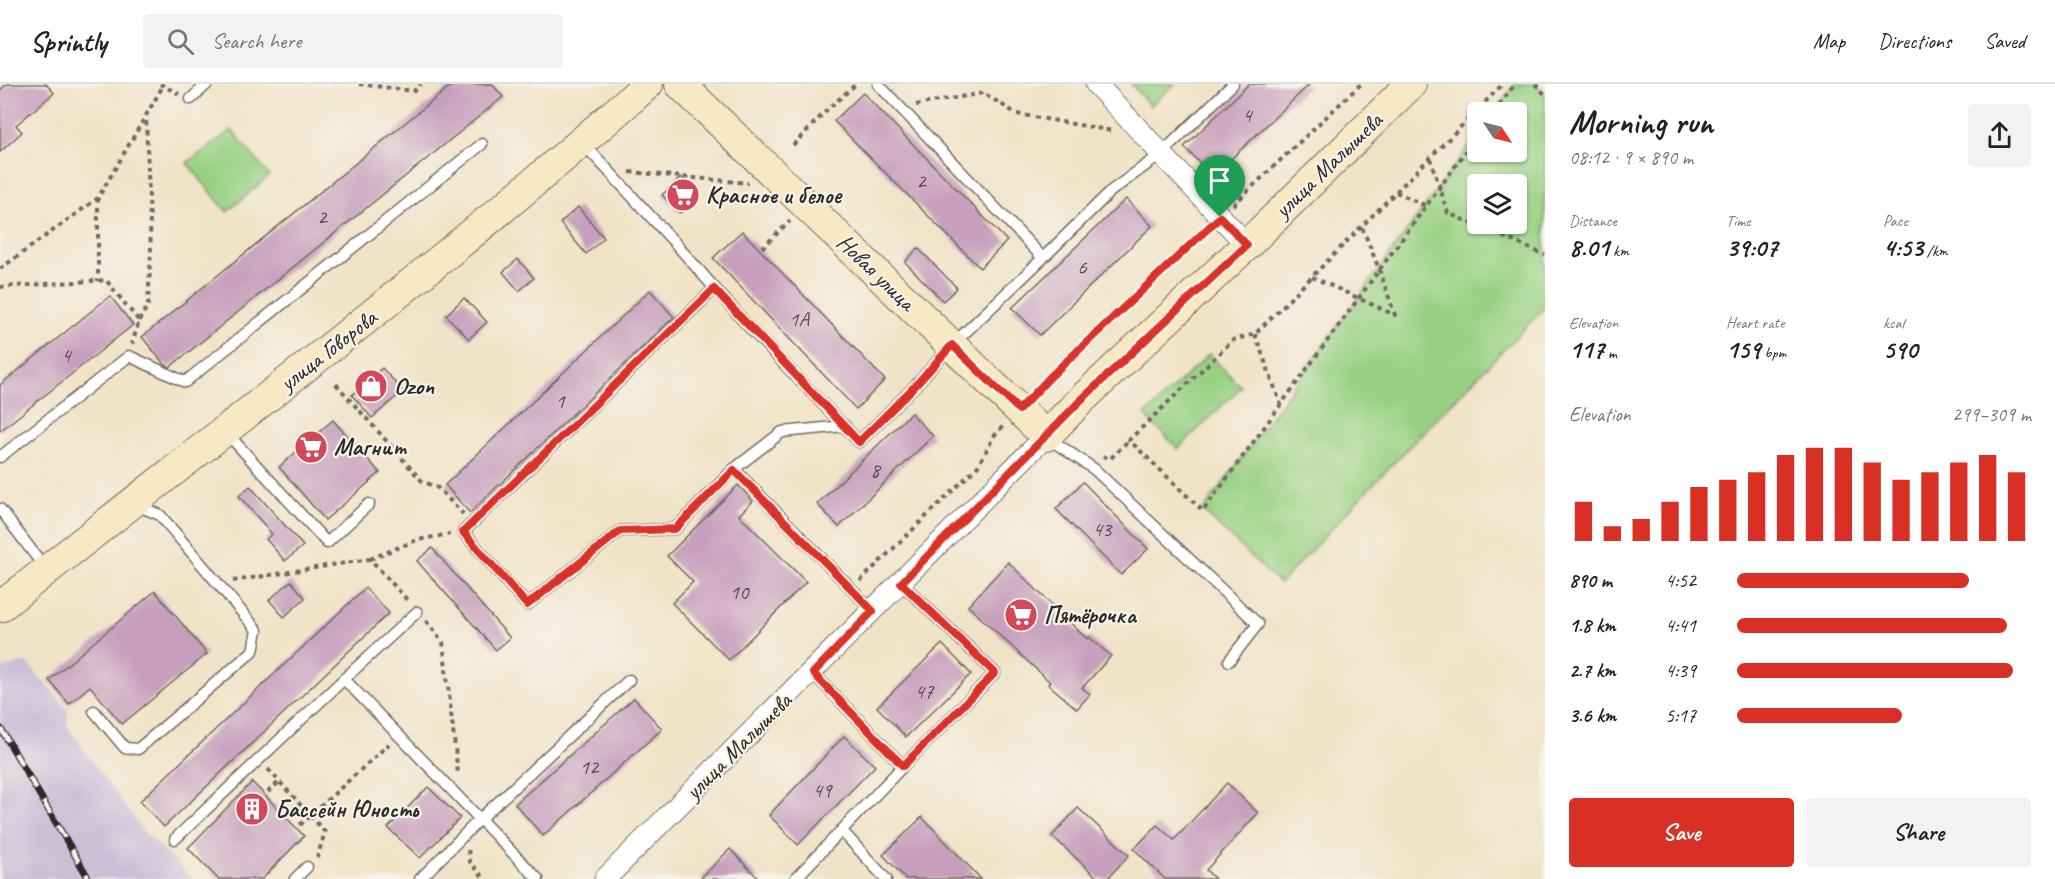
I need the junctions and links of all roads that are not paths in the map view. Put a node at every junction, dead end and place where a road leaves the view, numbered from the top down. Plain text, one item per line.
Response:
1 (207, 84) edge
2 (648, 84) edge
3 (680, 84) edge
4 (878, 84) edge
5 (1095, 84) edge
6 (1233, 84) edge
7 (1411, 84) edge
8 (191, 99) road end
9 (582, 142) junction
10 (482, 144) dead end
11 (1161, 153) junction
12 (1247, 245) junction
13 (1047, 255) dead end
14 (714, 289) junction
15 (952, 345) junction
16 (845, 426) junction
17 (225, 431) junction
18 (1046, 436) junction
19 (0, 457) edge
20 (734, 470) junction
21 (133, 504) junction
22 (369, 504) dead end
23 (0, 509) edge
24 (46, 570) junction
25 (901, 583) junction
26 (0, 607) edge
27 (873, 611) junction
28 (417, 612) road end
29 (1229, 660) dead end
30 (813, 673) junction
31 (344, 679) junction
32 (629, 680) dead end
33 (94, 711) dead end
34 (903, 766) junction
35 (480, 819) junction
36 (842, 831) junction
37 (175, 839) dead end
38 (307, 867) road end
39 (295, 879) edge
40 (420, 879) edge
41 (538, 879) edge
42 (605, 879) edge
43 (795, 879) edge
44 (886, 879) edge

1 - 8 lane
2 - 9 main road, улица Говорова
3 - 15 main road, Новая улица
4 - 15 lane
5 - 11 street
6 - 11 lane
7 - 12 main road, улица Малышева
9 - 14 lane
9 - 17 main road, улица Говорова
10 - 19 lane
11 - 12 street
11 - 13 lane
12 - 18 main road, улица Малышева
14 - 16 lane
14 - 20 lane
15 - 16 lane
15 - 18 main road, Новая улица
16 - 20 lane
17 - 21 main road, улица Говорова
17 - 22 lane
18 - 25 street, улица Малышева
18 - 29 lane
20 - 27 lane
21 - 24 main road, улица Говорова
21 - 33 lane
23 - 24 lane
24 - 26 main road, улица Говорова
25 - 27 street, улица Малышева
25 - 34 lane
27 - 30 street, улица Малышева
28 - 31 lane
30 - 34 lane
30 - 42 street, улица Малышева
31 - 35 lane
31 - 37 lane
32 - 35 lane
34 - 36 lane
35 - 40 lane
35 - 41 lane
36 - 43 lane
36 - 44 lane
38 - 39 lane

